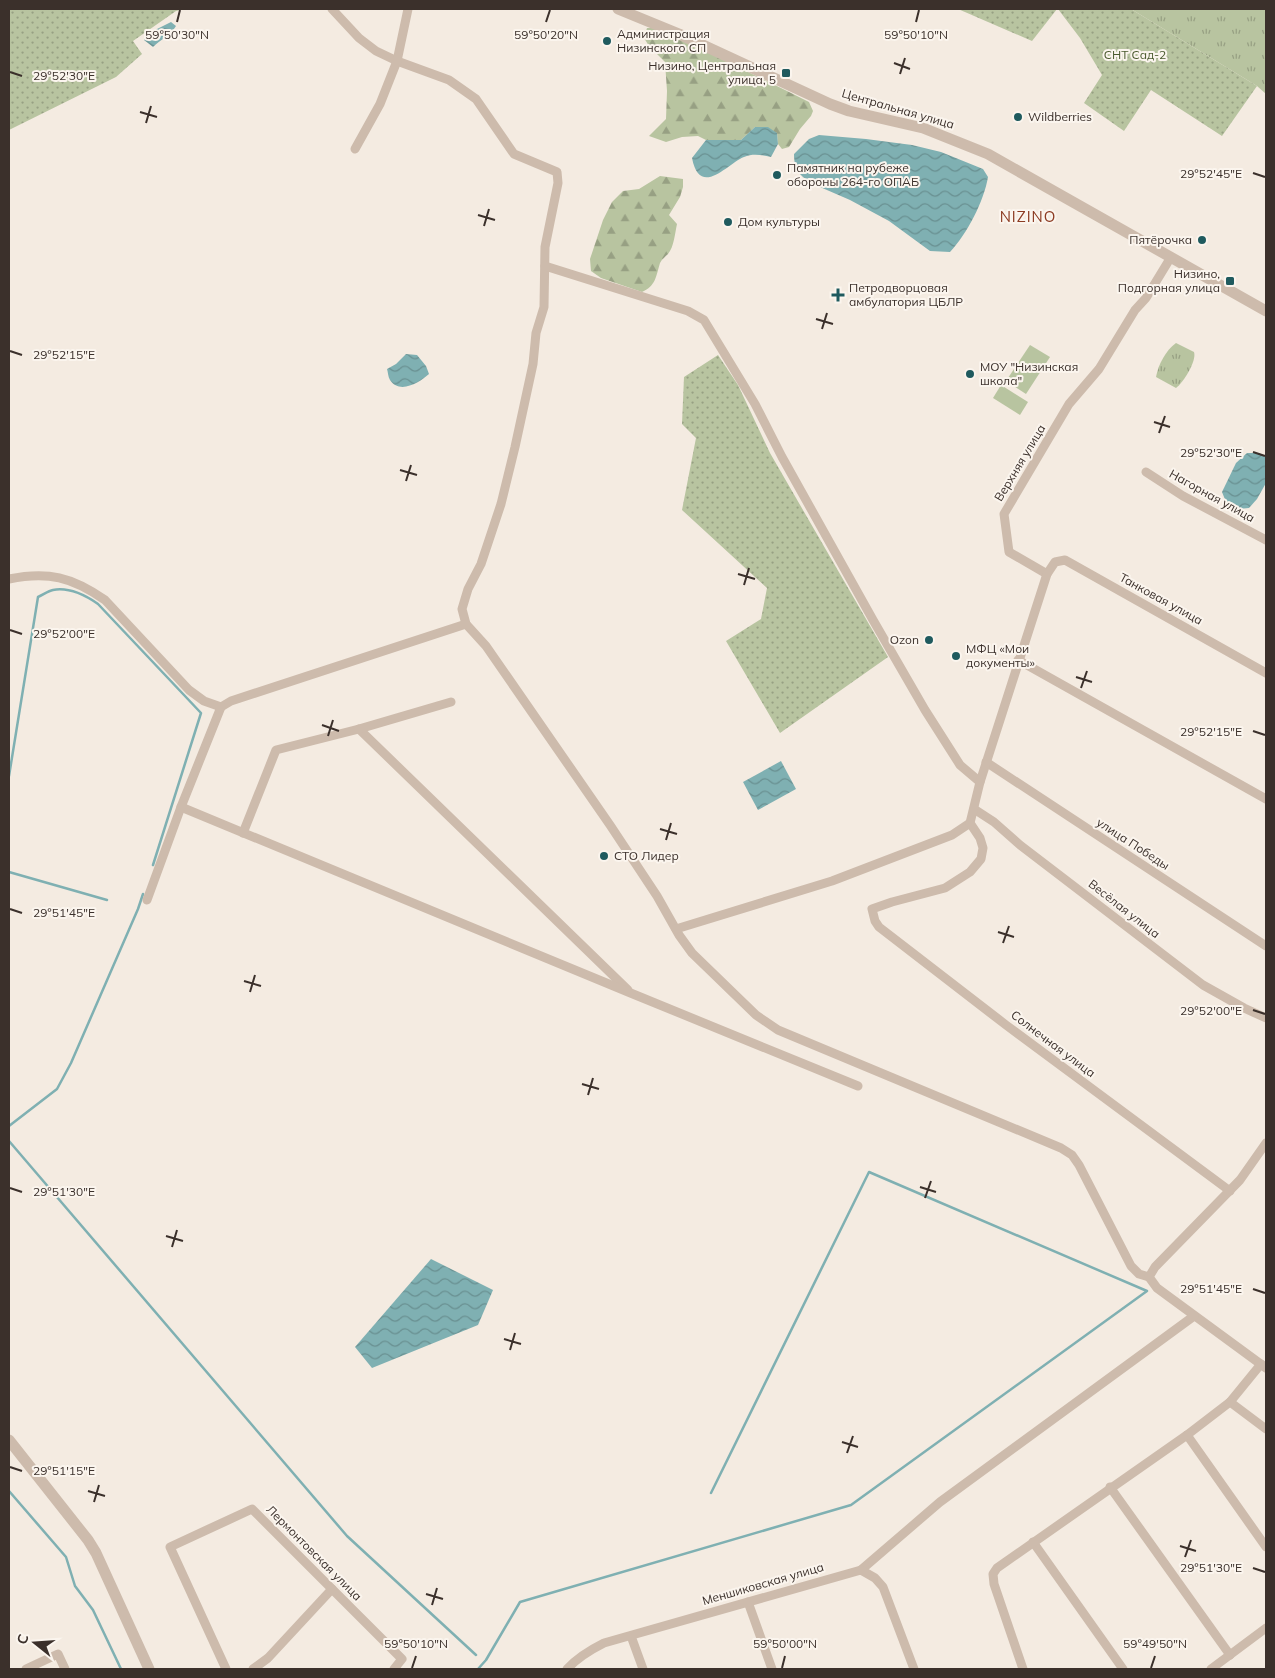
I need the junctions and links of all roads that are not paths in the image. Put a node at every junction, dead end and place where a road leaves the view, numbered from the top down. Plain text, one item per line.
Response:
1 (332, 9) edge
2 (408, 9) edge
3 (618, 9) edge
4 (396, 62) junction
5 (355, 149) dead end
6 (1171, 257) junction
7 (545, 266) junction
8 (1266, 311) edge
9 (1146, 472) dead end
10 (1266, 540) edge
11 (1047, 574) junction
12 (9, 578) edge
13 (466, 624) junction
14 (1018, 660) junction
15 (1266, 673) edge
16 (451, 702) dead end
17 (221, 707) junction
18 (359, 729) junction
19 (986, 762) junction
20 (980, 782) junction
21 (1266, 799) edge
22 (181, 807) junction
23 (974, 809) junction
24 (970, 823) junction
25 (243, 833) junction
26 (147, 900) dead end
27 (676, 929) junction
28 (1266, 946) edge
29 (633, 994) junction
30 (1266, 1018) edge
31 (858, 1086) dead end
32 (1266, 1143) edge
33 (1230, 1191) junction
34 (1149, 1277) junction
35 (1194, 1316) junction
36 (1264, 1366) edge
37 (1230, 1402) junction
38 (1266, 1428) edge
39 (1186, 1435) junction
40 (9, 1440) edge
41 (1110, 1488) junction
42 (1033, 1542) junction
43 (1266, 1547) edge
44 (861, 1570) junction
45 (332, 1589) junction
46 (748, 1602) junction
47 (1266, 1628) edge
48 (631, 1636) junction
49 (1230, 1655) junction
50 (26, 1669) edge
51 (65, 1669) edge
52 (149, 1669) edge
53 (226, 1669) edge
54 (253, 1669) edge
55 (394, 1669) edge
56 (567, 1669) edge
57 (643, 1669) edge
58 (772, 1669) edge
59 (914, 1669) edge
60 (1023, 1669) edge
61 (1123, 1669) edge
62 (1211, 1669) edge

1 - 4 street
2 - 4 street
3 - 6 street, Центральная улица
4 - 5 street
4 - 7 street
6 - 8 street, Центральная улица
6 - 11 street, Верхняя улица
7 - 13 street
7 - 20 street
9 - 10 street, Нагорная улица
11 - 14 street
11 - 15 street, Танковая улица
12 - 17 street
13 - 17 street
13 - 27 street
14 - 19 street
14 - 21 street
16 - 18 street
17 - 22 street
18 - 25 street
18 - 29 street
19 - 20 street
19 - 28 street, улица Победы
20 - 23 street
22 - 25 street
22 - 26 street
23 - 24 street
23 - 30 street, Весёлая улица
24 - 27 street
24 - 33 street, Солнечная улица
25 - 29 street
27 - 34 street
29 - 31 street
32 - 33 street
33 - 34 street
34 - 35 street
35 - 36 street
35 - 44 street
36 - 37 street
37 - 38 street
37 - 39 street
39 - 41 street
39 - 43 street
40 - 52 street
41 - 42 street
41 - 49 street
42 - 60 street
42 - 61 street
44 - 46 street, Меншиковская улица
44 - 59 street
45 - 53 street, Лермонтовская улица
45 - 54 street
45 - 55 street, Лермонтовская улица
46 - 48 street, Меншиковская улица
46 - 58 street
47 - 49 street
48 - 56 street, Меншиковская улица
48 - 57 street
49 - 62 street
50 - 51 street

